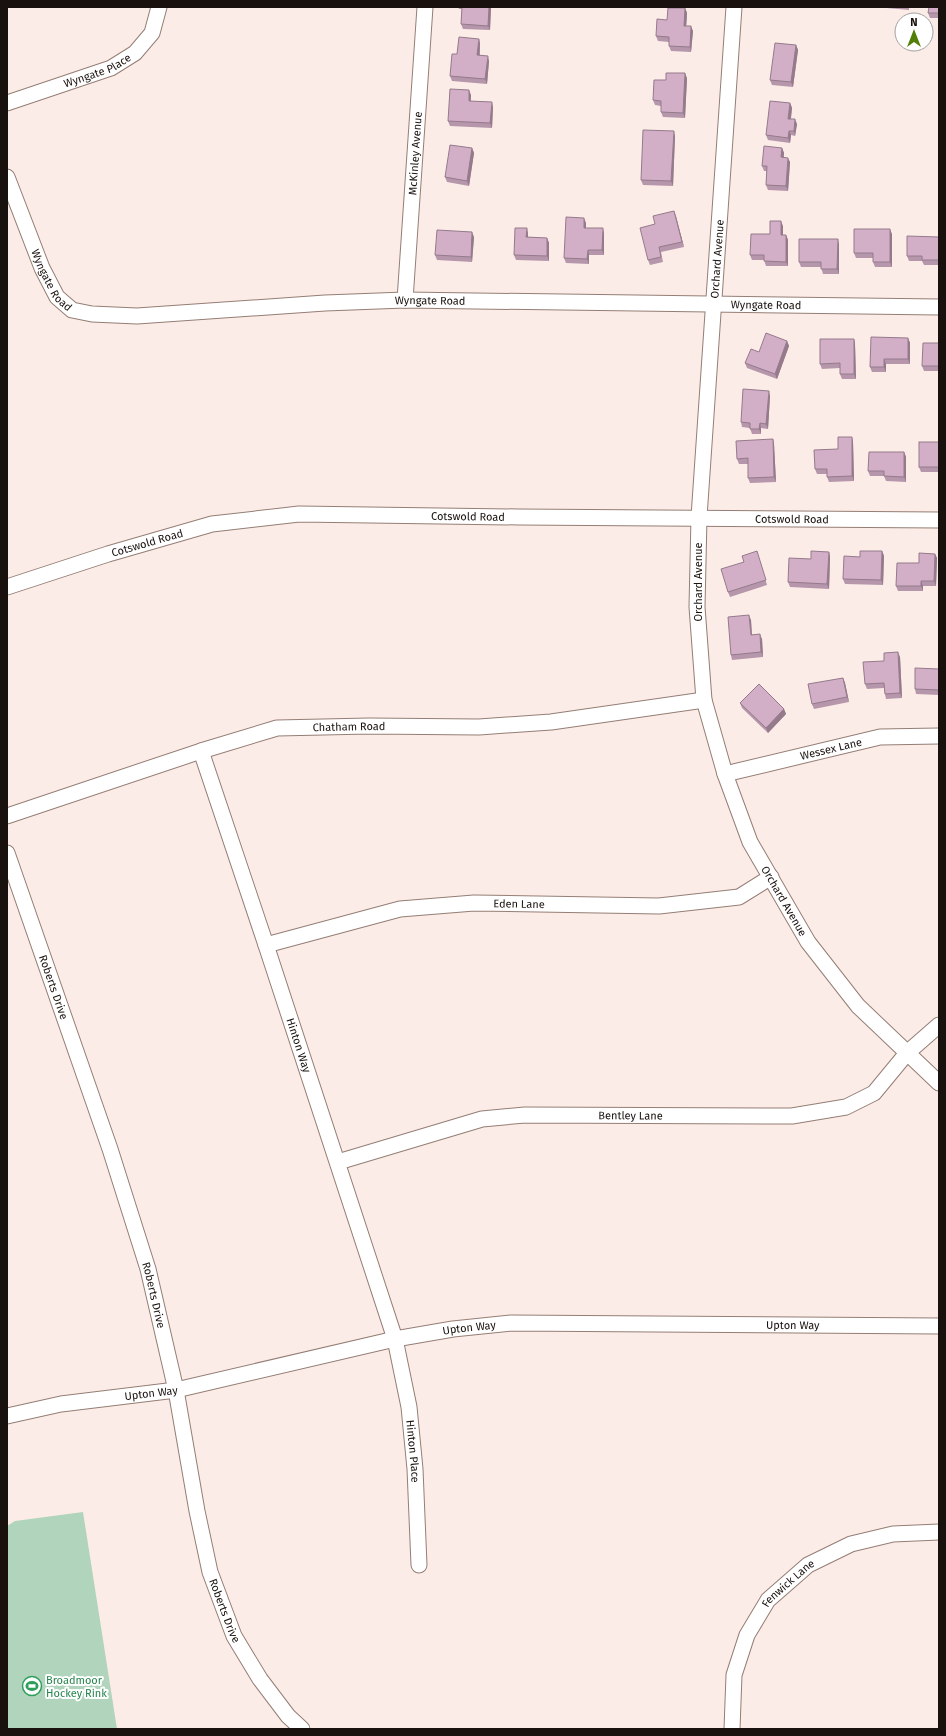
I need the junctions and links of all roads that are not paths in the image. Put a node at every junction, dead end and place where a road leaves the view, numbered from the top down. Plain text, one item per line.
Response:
1 (159, 7) edge
2 (425, 7) edge
3 (734, 7) edge
4 (7, 103) edge
5 (7, 177) edge
6 (405, 300) junction
7 (713, 304) junction
8 (939, 307) edge
9 (699, 518) junction
10 (939, 520) edge
11 (7, 587) edge
12 (704, 700) junction
13 (939, 736) edge
14 (201, 751) junction
15 (725, 774) junction
16 (7, 816) edge
17 (7, 853) edge
18 (771, 877) junction
19 (266, 945) junction
20 (939, 1025) edge
21 (907, 1053) junction
22 (939, 1083) edge
23 (338, 1162) junction
24 (939, 1326) edge
25 (395, 1339) junction
26 (176, 1390) junction
27 (7, 1416) edge
28 (939, 1532) edge
29 (419, 1565) dead end
30 (292, 1726) edge
31 (732, 1729) edge

1 - 4 street, Wyngate Place
2 - 6 street, McKinley Avenue
3 - 7 street, Orchard Avenue
5 - 6 street, Wyngate Road
6 - 7 street, Wyngate Road
7 - 8 street, Wyngate Road
7 - 9 street, Orchard Avenue
9 - 10 street, Cotswold Road
9 - 11 street, Cotswold Road
9 - 12 street, Orchard Avenue
12 - 14 street, Chatham Road
12 - 15 street, Orchard Avenue
13 - 15 street, Wessex Lane
14 - 16 street, Chatham Road
14 - 19 street, Hinton Way
15 - 18 street, Orchard Avenue
17 - 26 street, Roberts Drive
18 - 19 street, Eden Lane
18 - 21 street, Orchard Avenue
19 - 23 street, Hinton Way
20 - 21 street, Bentley Lane
21 - 22 street, Orchard Avenue
21 - 23 street, Bentley Lane
23 - 25 street, Hinton Way
24 - 25 street, Upton Way
25 - 26 street, Upton Way
25 - 29 street, Hinton Place
26 - 27 street, Upton Way
26 - 30 street, Roberts Drive
28 - 31 street, Fenwick Lane

